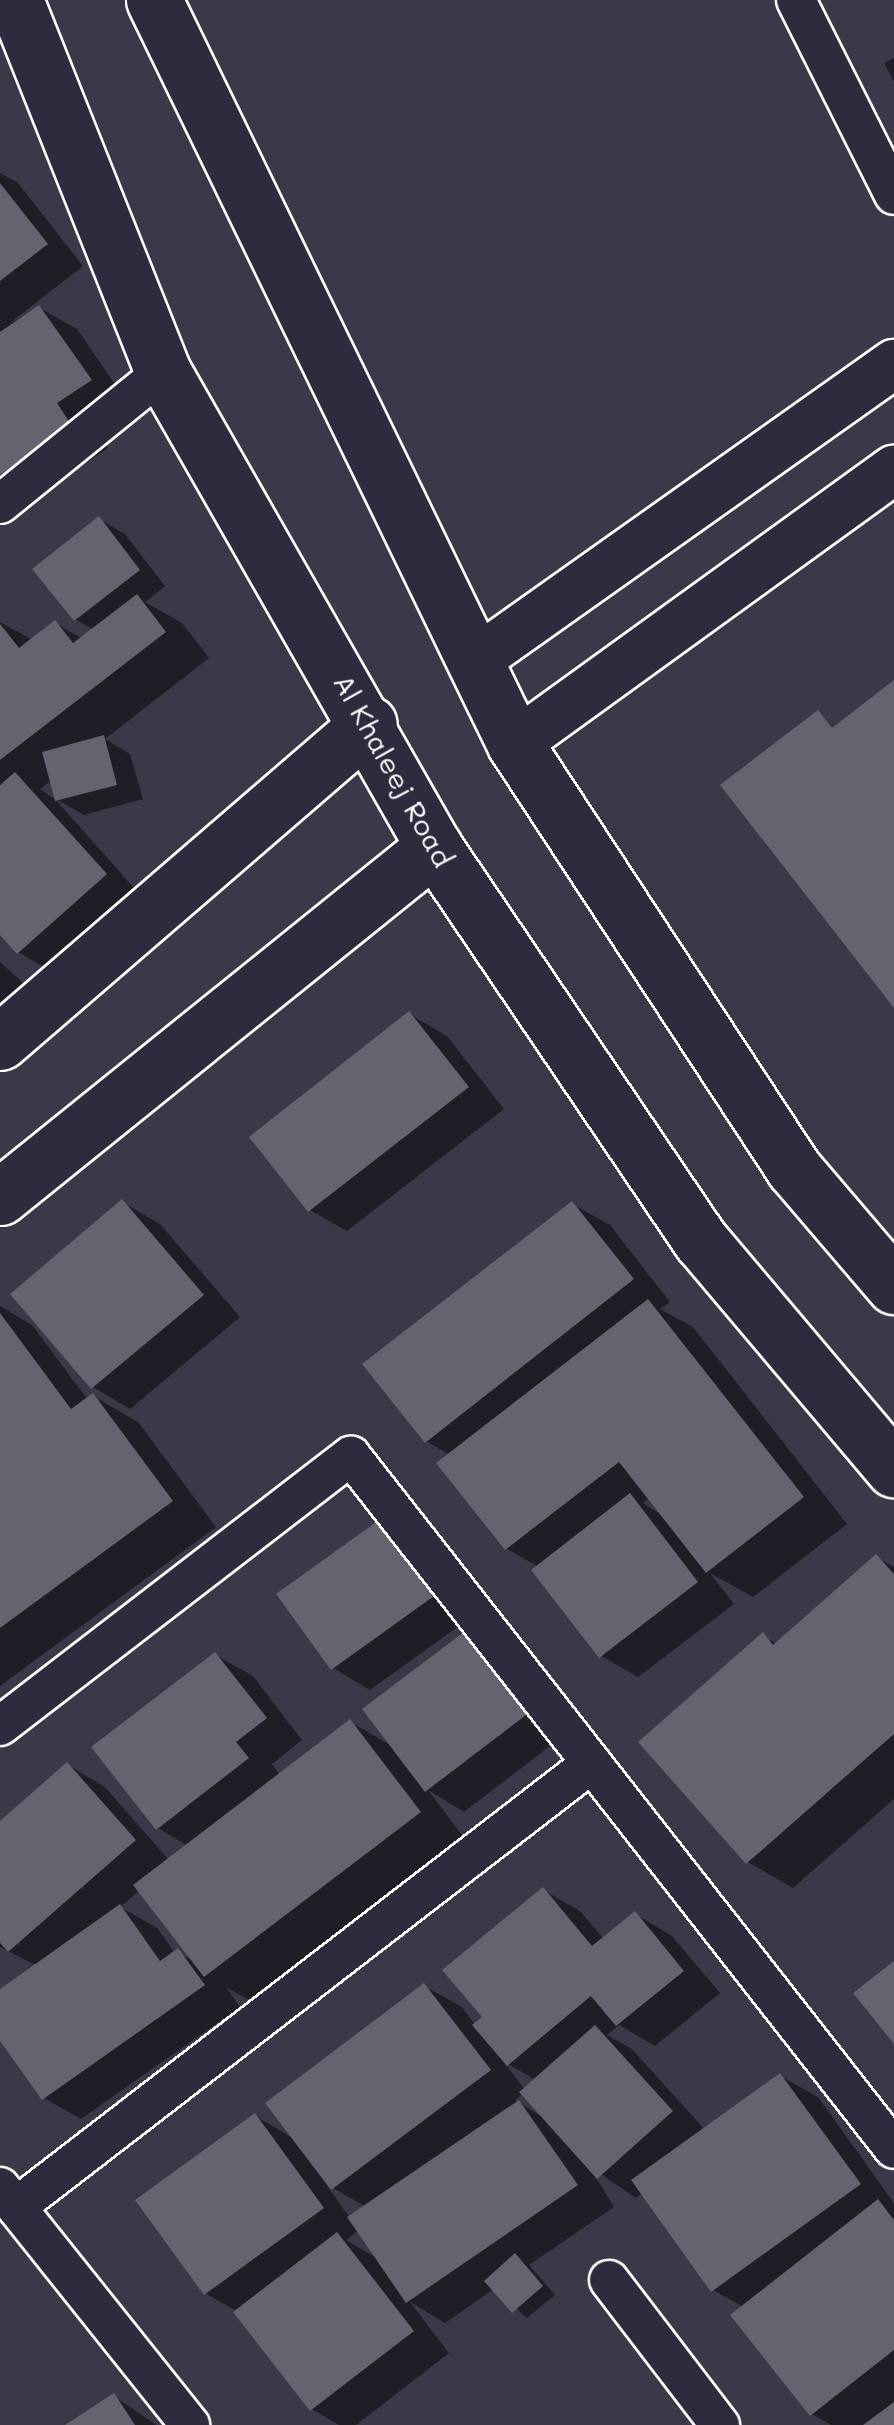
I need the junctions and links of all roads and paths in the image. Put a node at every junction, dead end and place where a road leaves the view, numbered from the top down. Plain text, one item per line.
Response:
1 (15, 0) edge
2 (154, 0) edge
3 (796, 0) edge
4 (894, 195) edge
5 (894, 364) edge
6 (163, 372) junction
7 (894, 470) edge
8 (0, 504) edge
9 (475, 662) junction
10 (370, 724) junction
11 (515, 744) junction
12 (434, 847) junction
13 (0, 1042) edge
14 (0, 1197) edge
15 (894, 1286) edge
16 (894, 1468) edge
17 (0, 1726) edge
18 (592, 1763) junction
19 (894, 2148) edge
20 (8, 2197) edge
21 (609, 2280) dead end
22 (190, 2425) edge
23 (720, 2425) edge

1 - 6 main road, Al Khaleej Road
2 - 9 main road
3 - 4 street
5 - 9 street
6 - 8 street
6 - 10 main road, Al Khaleej Road
7 - 11 street
9 - 11 main road
10 - 12 main road, Al Khaleej Road
10 - 13 main road
11 - 15 main road
12 - 14 main road
12 - 16 main road, Al Khaleej Road
17 - 18 street
18 - 19 street
18 - 20 street
20 - 22 street
21 - 23 street

